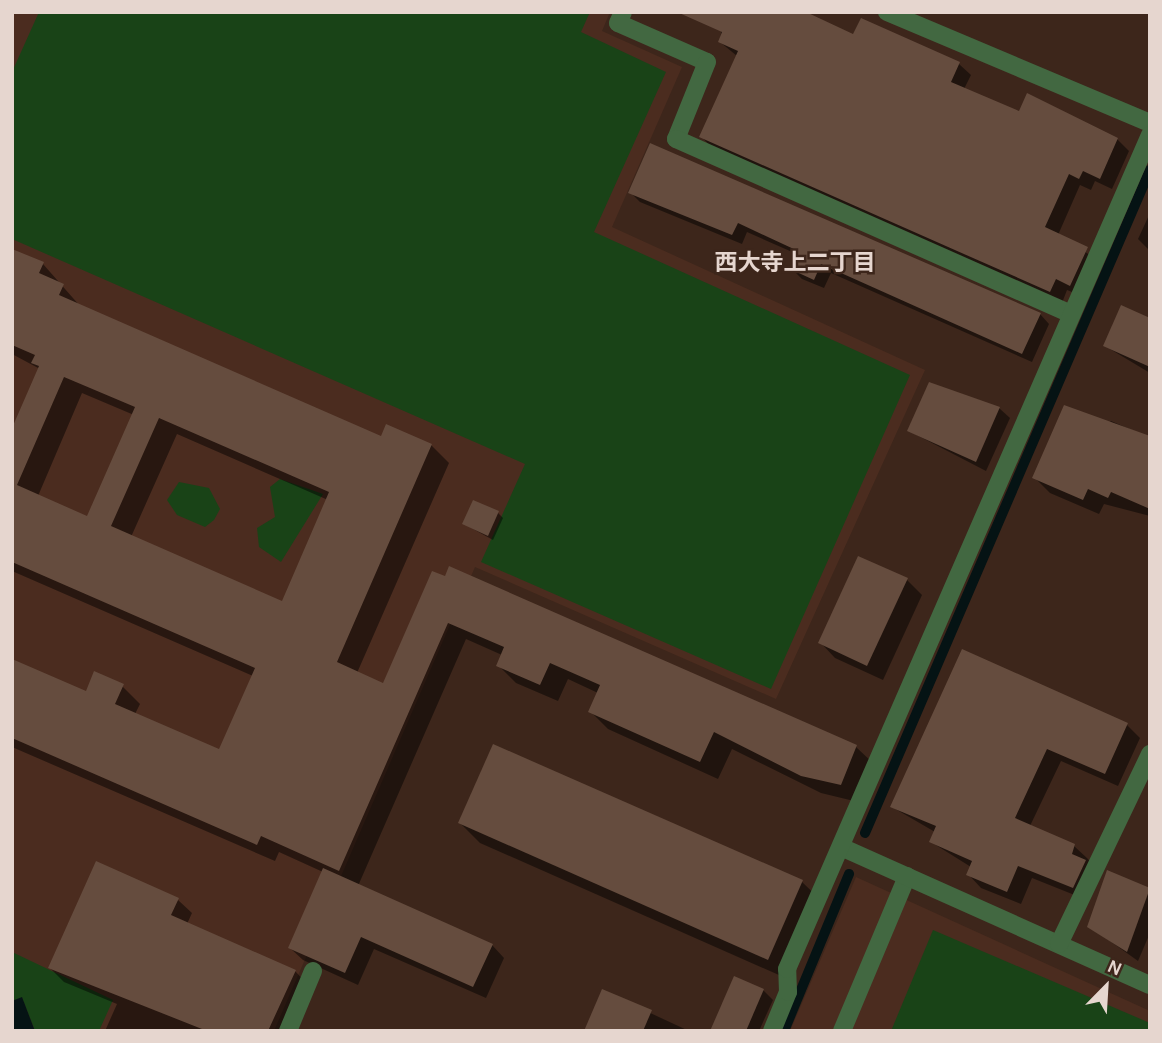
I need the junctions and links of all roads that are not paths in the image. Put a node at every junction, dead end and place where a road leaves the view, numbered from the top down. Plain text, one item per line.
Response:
1 (623, 12) edge
2 (887, 12) edge
3 (1149, 122) edge
4 (1071, 314) junction
5 (1150, 754) edge
6 (841, 847) junction
7 (907, 876) junction
8 (1059, 944) junction
9 (313, 971) dead end
10 (1150, 985) edge
11 (288, 1031) edge
12 (772, 1031) edge
13 (842, 1031) edge

1 - 4 street
2 - 3 street
3 - 4 street
4 - 6 street
5 - 8 street
6 - 7 street
6 - 12 street
7 - 8 street
7 - 13 street
8 - 10 street
9 - 11 street

